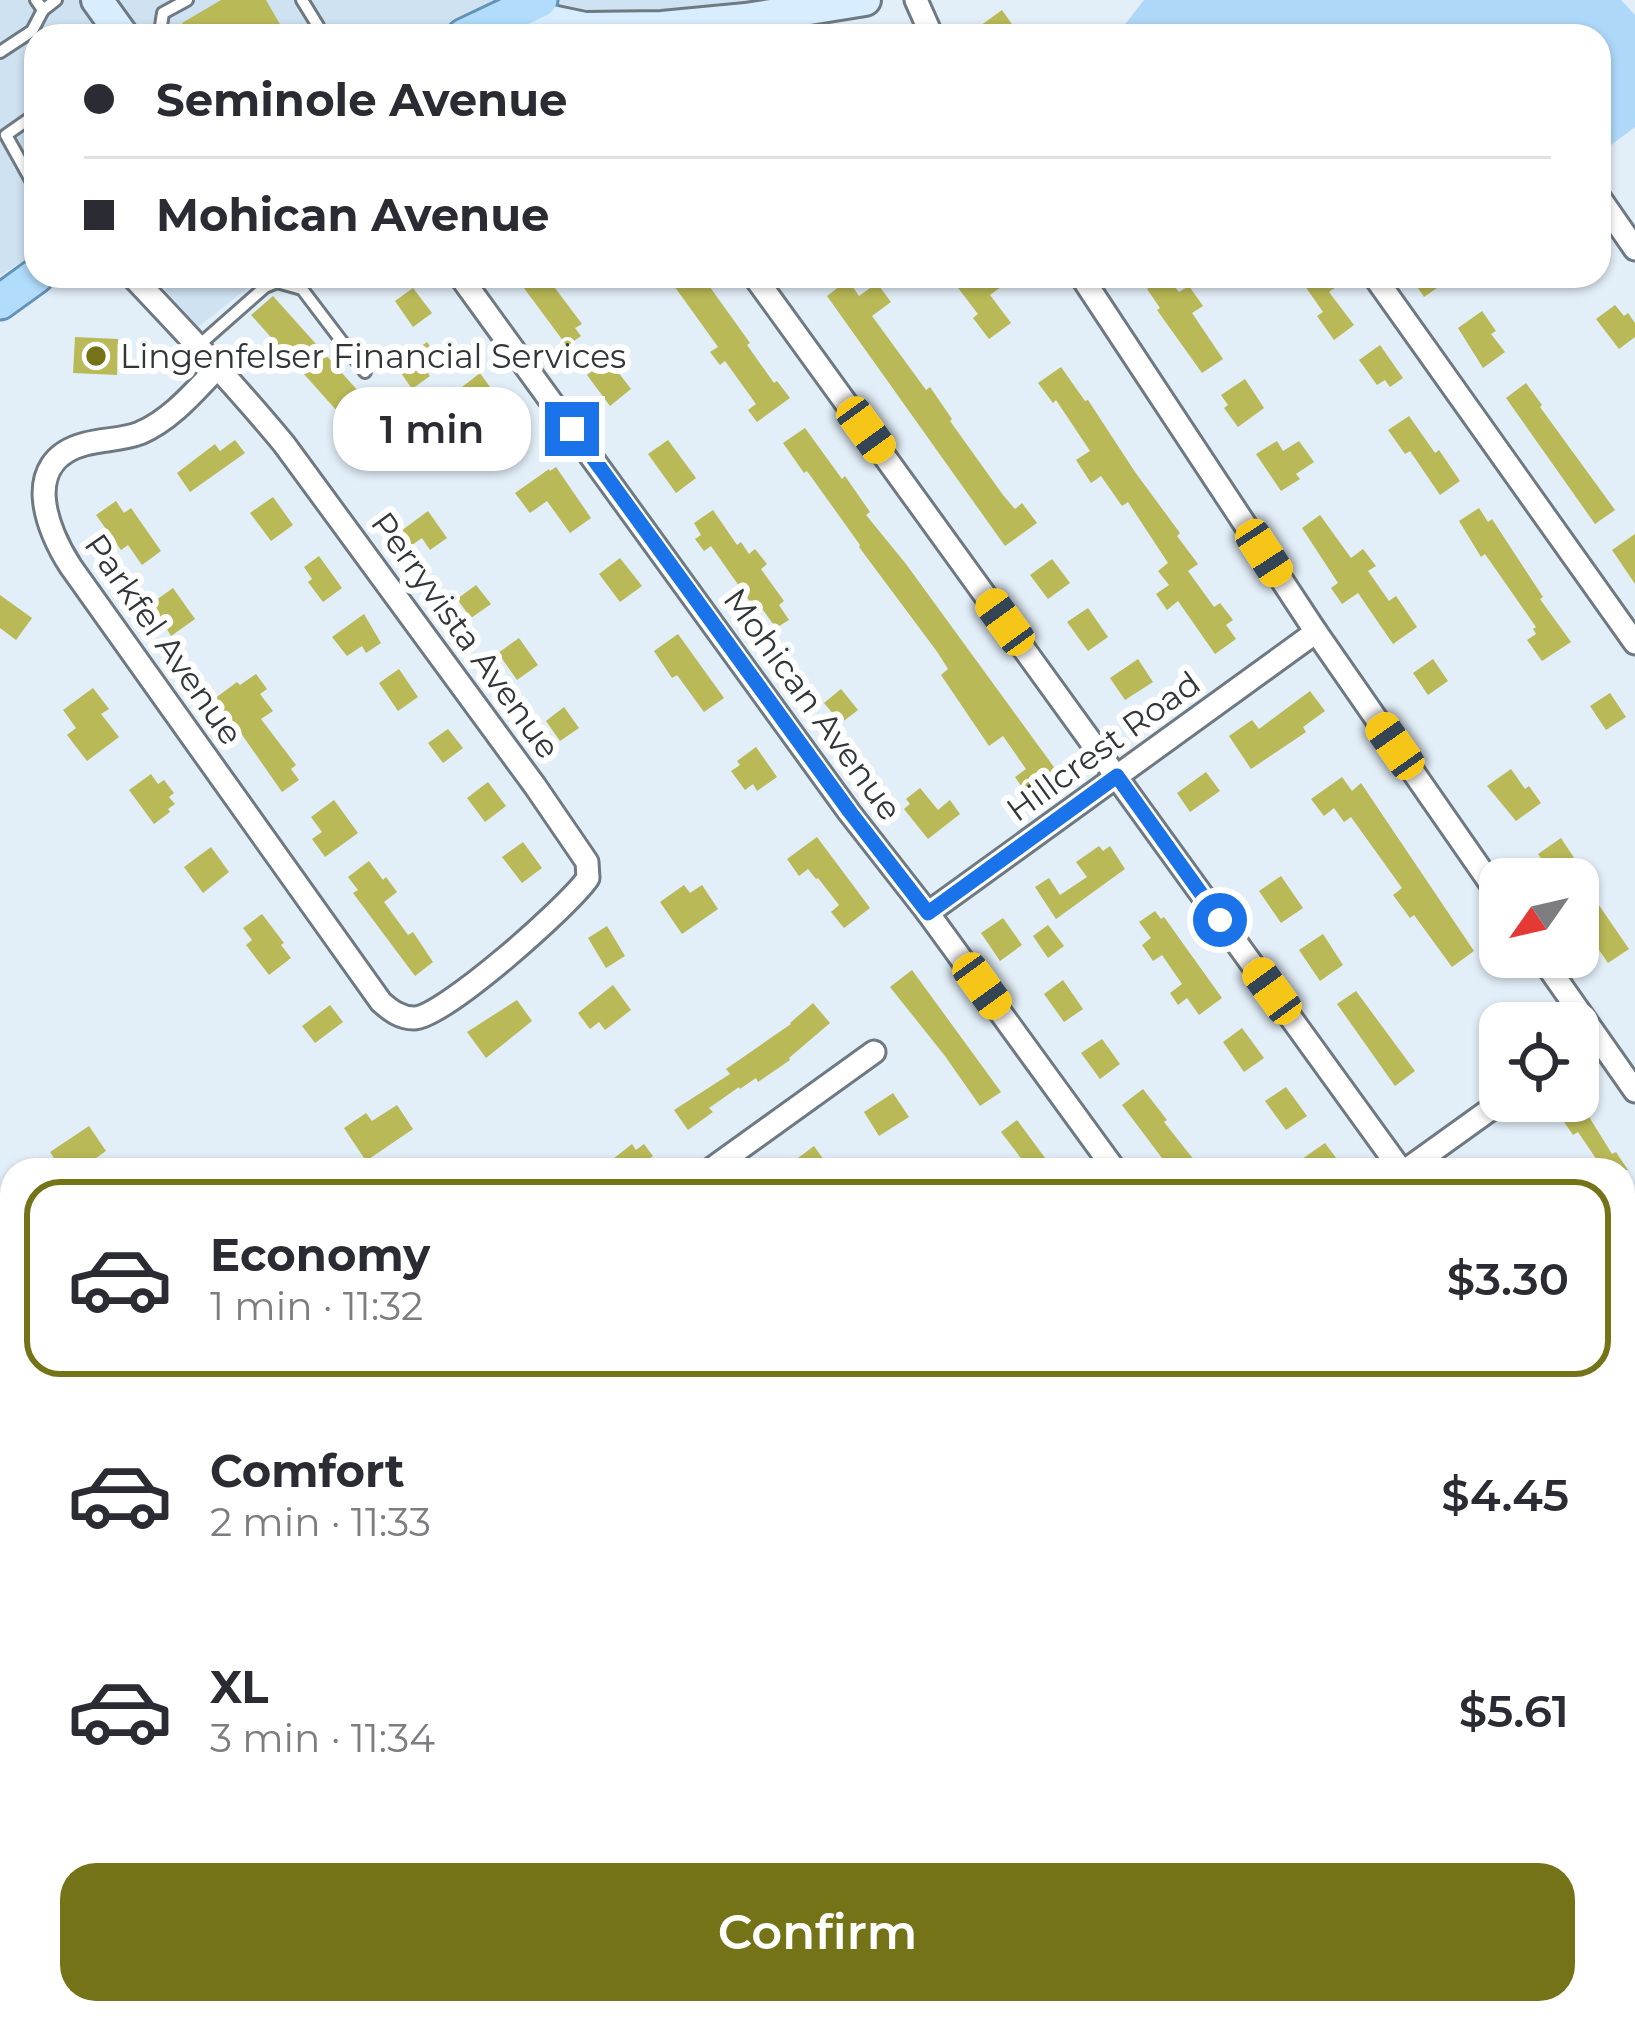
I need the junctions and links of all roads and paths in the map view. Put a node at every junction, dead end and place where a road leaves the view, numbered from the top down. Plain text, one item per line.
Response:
1 (56, 0) edge
2 (187, 0) edge
3 (865, 0) edge
4 (40, 5) edge
5 (526, 6) edge
6 (161, 24) edge
7 (489, 24) edge
8 (574, 24) edge
9 (711, 24) edge
10 (24, 122) edge
11 (24, 167) edge
12 (1611, 214) edge
13 (1635, 249) edge
14 (143, 288) edge
15 (265, 288) edge
16 (298, 288) edge
17 (469, 288) edge
18 (763, 288) edge
19 (1089, 288) edge
20 (1383, 288) edge
21 (198, 346) junction
22 (218, 367) junction
23 (364, 372) dead end
24 (1316, 632) junction
25 (1635, 644) edge
26 (1117, 776) junction
27 (1479, 867) edge
28 (928, 913) junction
29 (381, 1002) joint
30 (874, 1052) dead end
31 (1599, 1054) edge
32 (1635, 1091) edge
33 (1479, 1117) edge
34 (727, 1158) edge
35 (1106, 1158) edge
36 (1395, 1158) edge
37 (1421, 1158) edge

1 - 4 lane
2 - 6 lane
3 - 9 street
5 - 7 main road
5 - 8 street
10 - 11 lane
12 - 13 street
14 - 21 street, Perryvista Avenue
15 - 21 lane
16 - 23 lane
17 - 28 street, Mohican Avenue
18 - 26 street
19 - 24 street
20 - 25 street
21 - 22 street, Perryvista Avenue
22 - 29 street, Parkfel Avenue
22 - 29 street, Perryvista Avenue
24 - 26 street, Hillcrest Road
24 - 27 street
26 - 28 street, Hillcrest Road
26 - 36 street
28 - 35 street, Mohican Avenue
30 - 34 street
31 - 32 street
33 - 37 street

